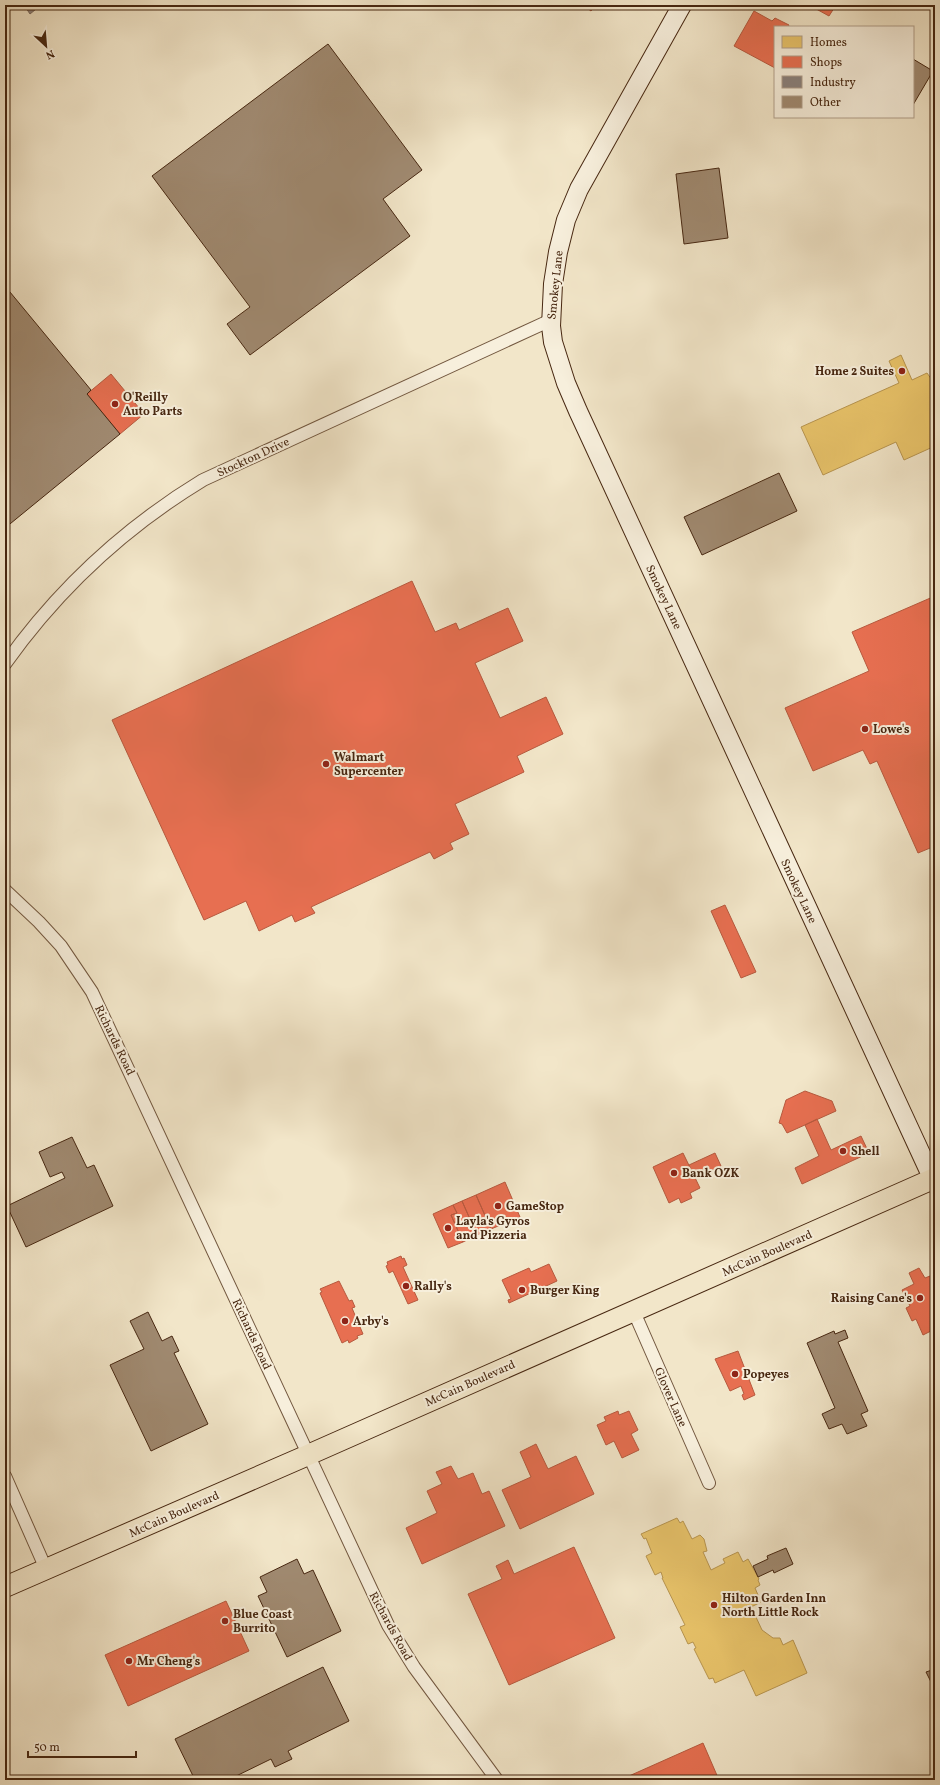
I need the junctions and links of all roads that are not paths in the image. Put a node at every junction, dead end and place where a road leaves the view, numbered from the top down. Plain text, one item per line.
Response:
1 (682, 5) edge
2 (551, 320) junction
3 (5, 664) edge
4 (5, 890) edge
5 (934, 1180) edge
6 (634, 1312) junction
7 (308, 1455) junction
8 (5, 1476) edge
9 (709, 1483) dead end
10 (46, 1569) junction
11 (5, 1587) edge
12 (497, 1780) edge

1 - 2 street, Smokey Lane
2 - 3 street, Stockton Drive
2 - 5 street, Smokey Lane
4 - 7 street, Richards Road
5 - 6 main road, McCain Boulevard
6 - 7 main road, McCain Boulevard
6 - 9 street, Glover Lane
7 - 10 main road, McCain Boulevard
7 - 12 street, Richards Road
8 - 10 street
10 - 11 main road, McCain Boulevard

